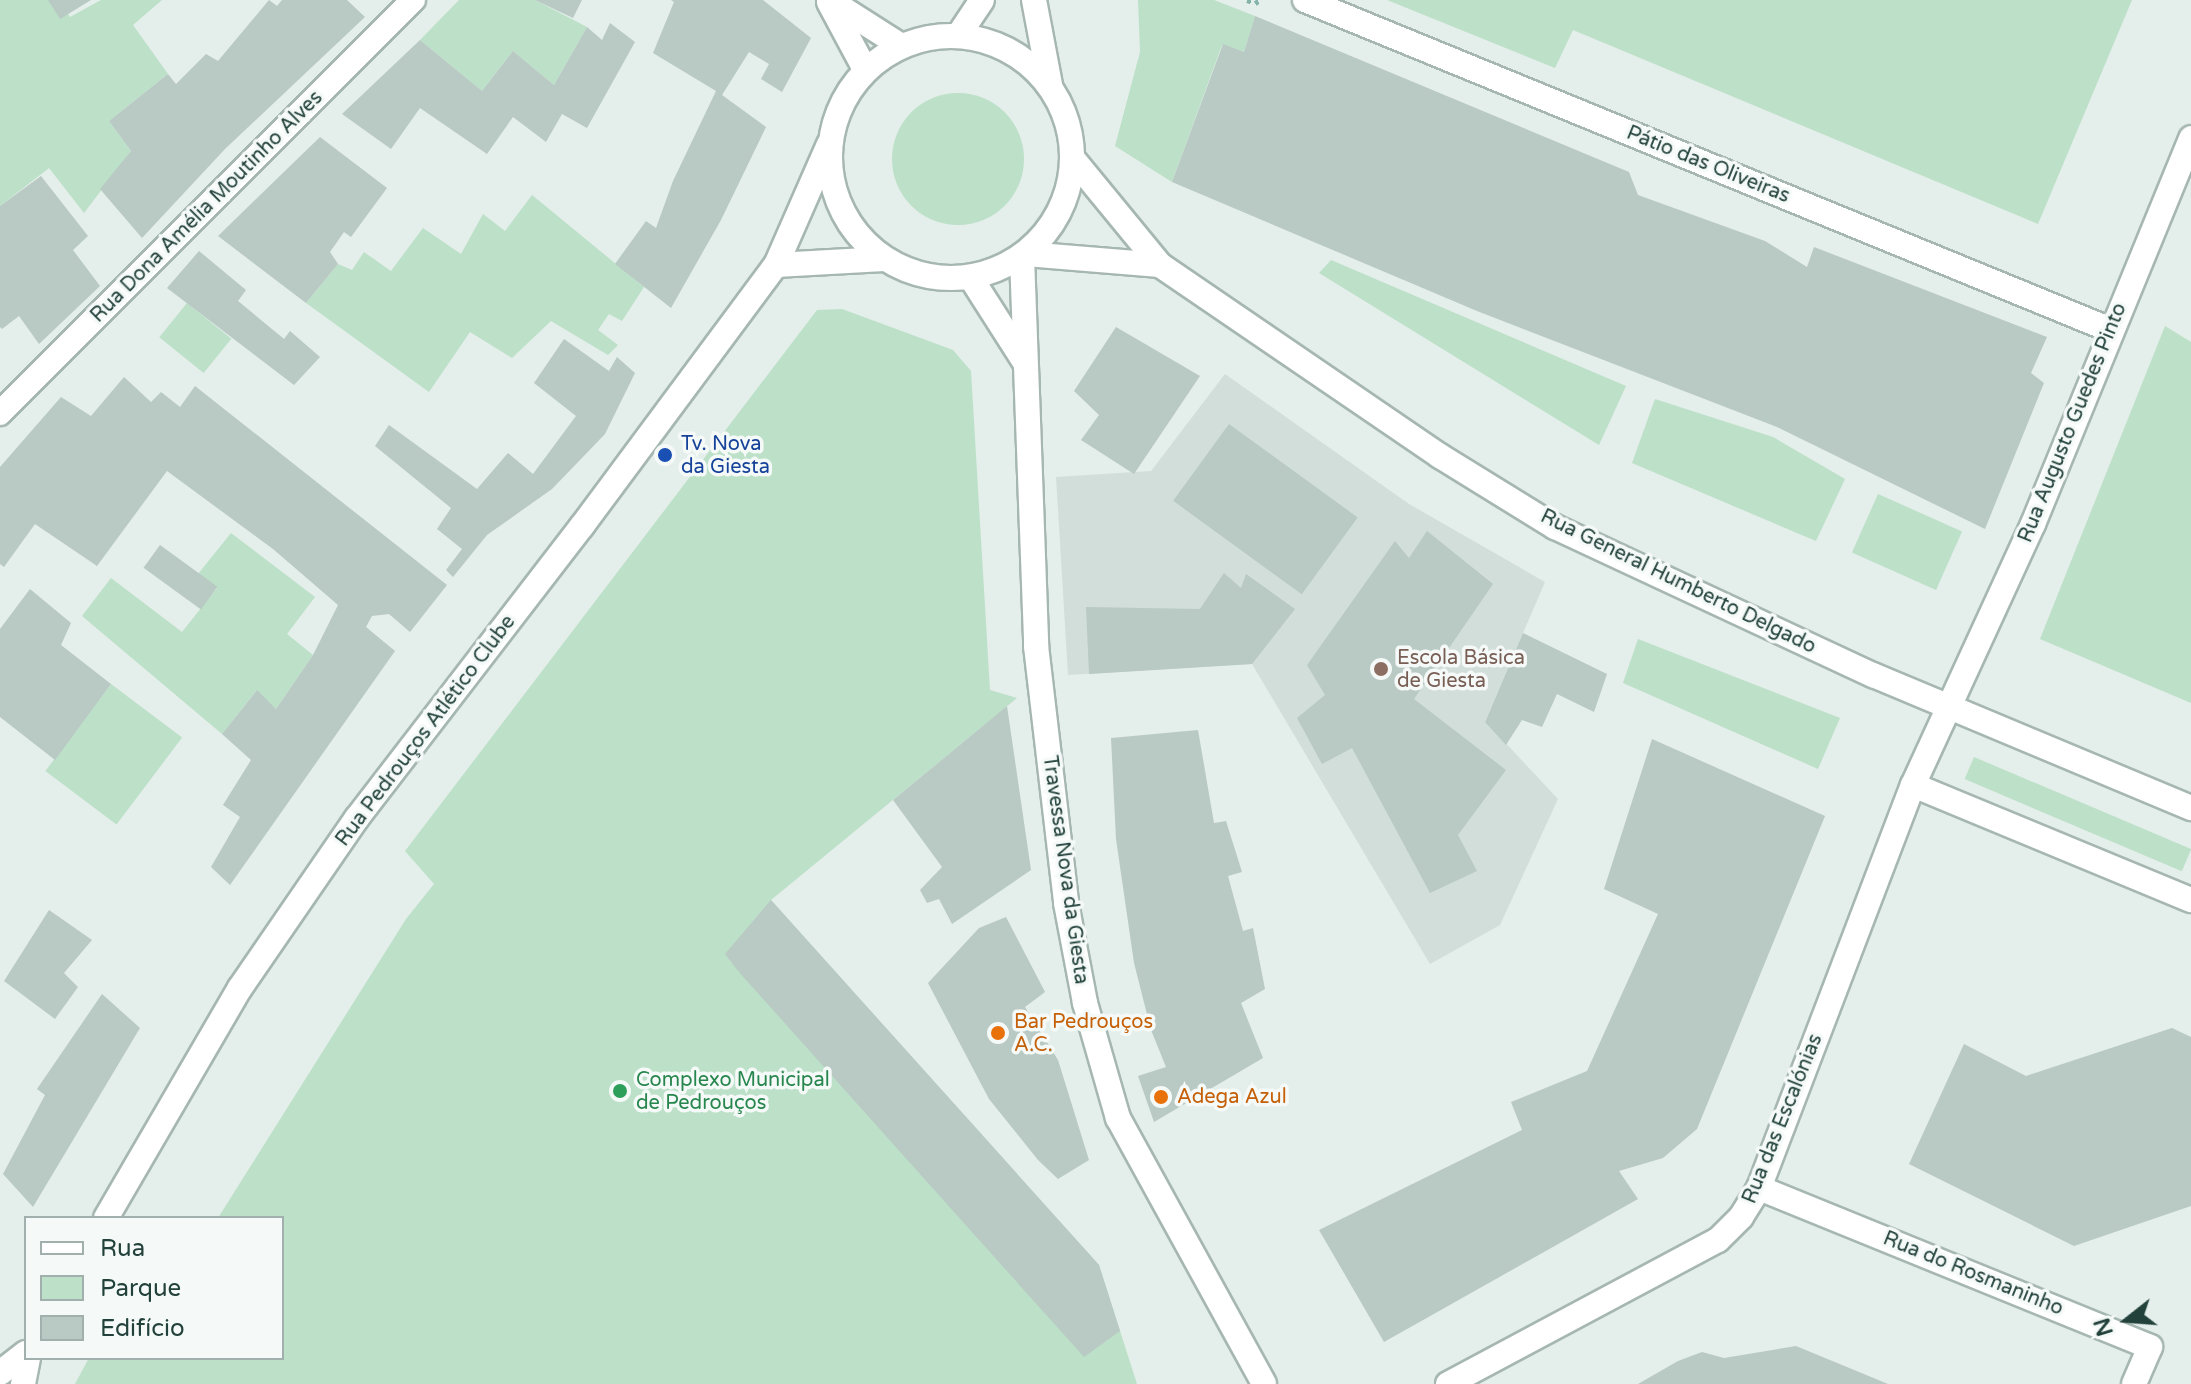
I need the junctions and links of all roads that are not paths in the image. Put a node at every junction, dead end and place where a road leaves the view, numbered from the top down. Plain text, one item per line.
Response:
1 (413, 0) edge
2 (828, 0) edge
3 (982, 0) edge
4 (1034, 0) edge
5 (1305, 0) edge
6 (958, 36) junction
7 (900, 45) junction
8 (865, 69) junction
9 (1050, 85) junction
10 (2191, 138) edge
11 (829, 144) junction
12 (1073, 159) junction
13 (1024, 255) junction
14 (884, 259) junction
15 (776, 265) junction
16 (1160, 265) junction
17 (971, 278) junction
18 (2111, 330) junction
19 (1025, 363) junction
20 (0, 413) edge
21 (1949, 707) junction
22 (1913, 785) junction
23 (2191, 808) edge
24 (2191, 900) edge
25 (1759, 1188) junction
26 (107, 1216) edge
27 (24, 1355) edge
28 (24, 1356) edge
29 (0, 1359) edge
30 (26, 1360) edge
31 (0, 1373) edge
32 (23, 1384) edge
33 (1264, 1384) edge
34 (1448, 1384) edge
35 (2134, 1384) edge

1 - 20 street, Rua Dona Amélia Moutinho Alves
2 - 7 street
2 - 8 street
3 - 6 street
4 - 9 street
5 - 18 street, Pátio das Oliveiras
6 - 7 street
6 - 9 street
7 - 8 street
8 - 11 street
9 - 12 street
10 - 18 street, Rua Augusto Guedes Pinto
11 - 14 street
11 - 15 street, Rua Pedrouços Atlético Clube
12 - 13 street
12 - 16 street, Rua General Humberto Delgado
13 - 16 street, Rua General Humberto Delgado
13 - 17 street
13 - 19 street, Travessa Nova da Giesta
14 - 15 street
14 - 17 street
15 - 26 street, Rua Pedrouços Atlético Clube
16 - 21 street, Rua General Humberto Delgado
17 - 19 street
18 - 21 street, Rua Augusto Guedes Pinto
19 - 33 street, Travessa Nova da Giesta
21 - 22 street, Rua das Escalónias
21 - 23 street, Rua General Humberto Delgado
22 - 24 street
22 - 25 street, Rua das Escalónias
25 - 34 street, Rua das Escalónias
25 - 35 street, Rua do Rosmaninho
27 - 29 street
28 - 31 street
30 - 32 street

